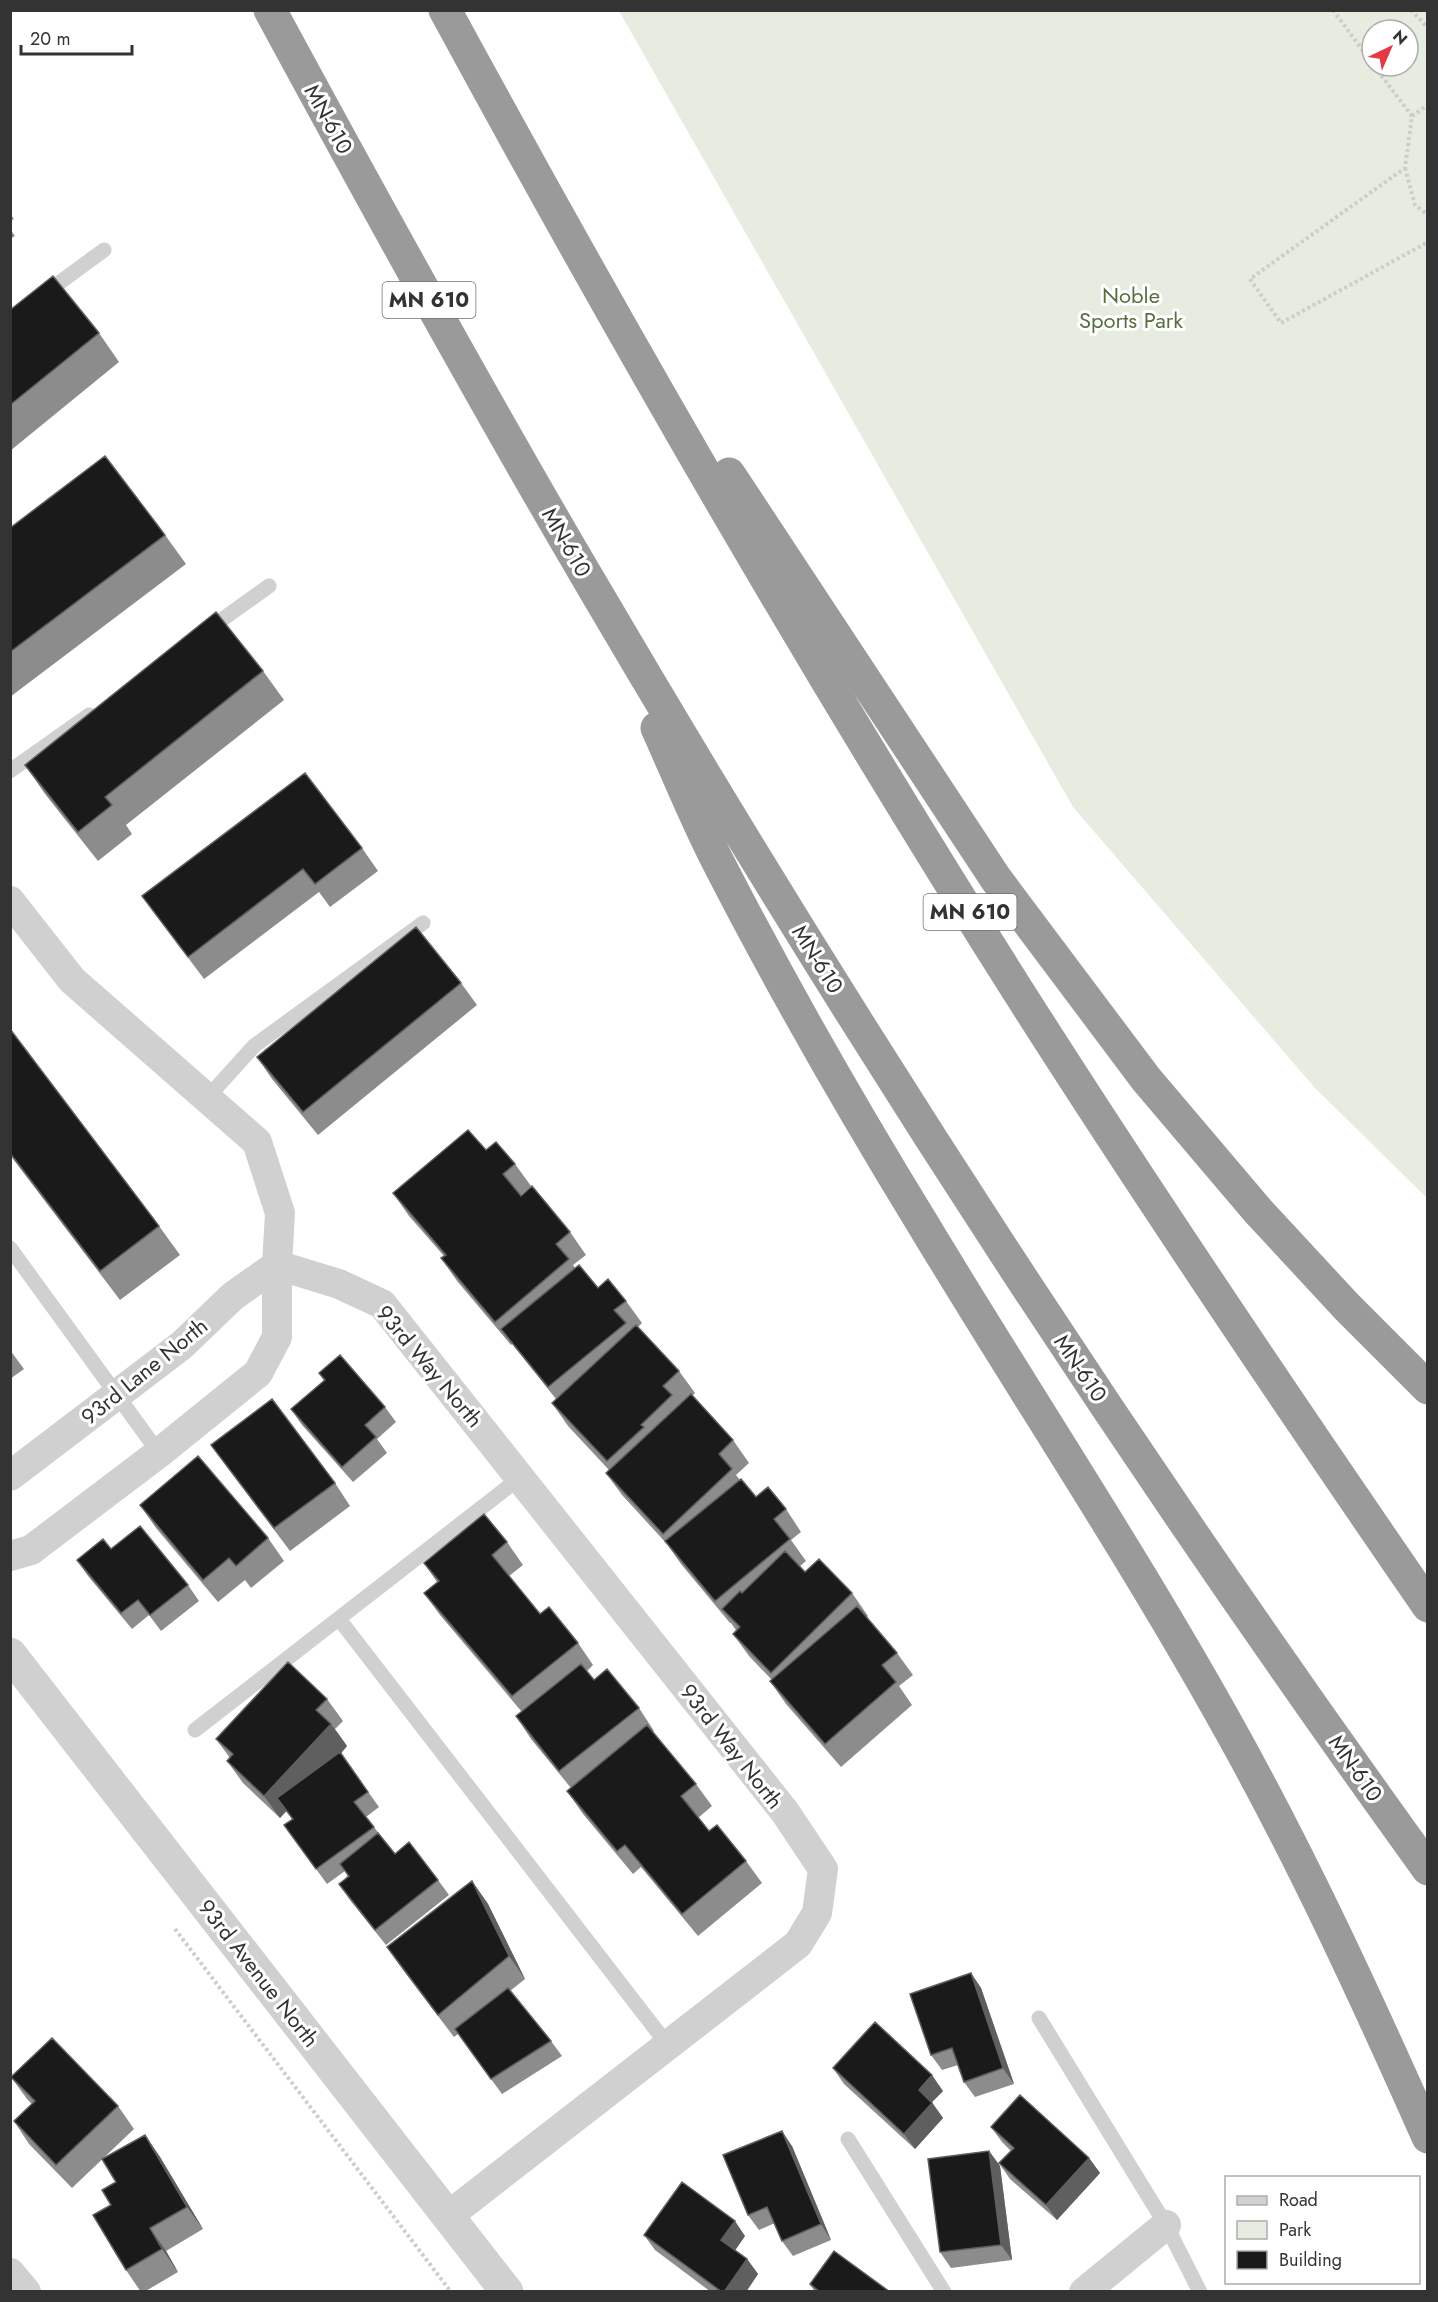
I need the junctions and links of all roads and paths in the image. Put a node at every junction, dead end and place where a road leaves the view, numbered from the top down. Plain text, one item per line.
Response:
1 (270, 10) edge
2 (445, 10) edge
3 (1333, 10) edge
4 (1411, 10) edge
5 (1428, 28) edge
6 (1360, 46) edge
7 (1384, 78) edge
8 (1428, 105) edge
9 (1412, 116) junction
10 (1405, 168) junction
11 (546, 197) junction
12 (1428, 215) edge
13 (1428, 242) edge
14 (104, 250) dead end
15 (10, 319) edge
16 (269, 586) dead end
17 (593, 587) junction
18 (192, 641) edge
19 (97, 709) edge
20 (10, 771) edge
21 (10, 901) edge
22 (423, 923) dead end
23 (207, 1098) junction
24 (10, 1248) edge
25 (277, 1265) junction
26 (1428, 1388) edge
27 (117, 1394) junction
28 (159, 1453) junction
29 (10, 1476) edge
30 (520, 1477) junction
31 (10, 1556) edge
32 (1428, 1606) edge
33 (339, 1619) junction
34 (10, 1654) edge
35 (195, 1730) dead end
36 (1428, 1869) edge
37 (170, 1922) dead end
38 (1039, 2018) dead end
39 (667, 2044) junction
40 (1428, 2137) edge
41 (848, 2139) dead end
42 (448, 2216) junction
43 (1166, 2225) junction
44 (10, 2273) edge
45 (26, 2292) edge
46 (451, 2292) edge
47 (507, 2292) edge
48 (944, 2292) edge
49 (1084, 2292) edge
50 (1200, 2292) edge

1 - 17 highway, MN-610 / MN 610
2 - 11 highway, MN 610
3 - 6 path
4 - 5 path
7 - 9 path
8 - 9 path
9 - 10 path
10 - 12 path
10 - 13 path
11 - 26 highway
11 - 32 highway, MN 610
14 - 15 lane
16 - 18 lane
17 - 36 highway, MN-610 / MN 610
17 - 40 highway
19 - 20 lane
21 - 23 street
22 - 23 lane
23 - 25 street
24 - 27 lane
25 - 27 street, 93rd Lane North
25 - 28 street
25 - 30 street, 93rd Way North
27 - 28 lane
27 - 29 street, 93rd Lane North
28 - 31 street
30 - 33 lane
30 - 39 street, 93rd Way North
33 - 35 lane
33 - 39 lane
34 - 42 street, 93rd Avenue North
37 - 46 path
38 - 43 lane
39 - 42 street, 93rd Way North
41 - 48 lane
42 - 47 street, 93rd Avenue North
43 - 49 street
43 - 50 lane
44 - 45 street

